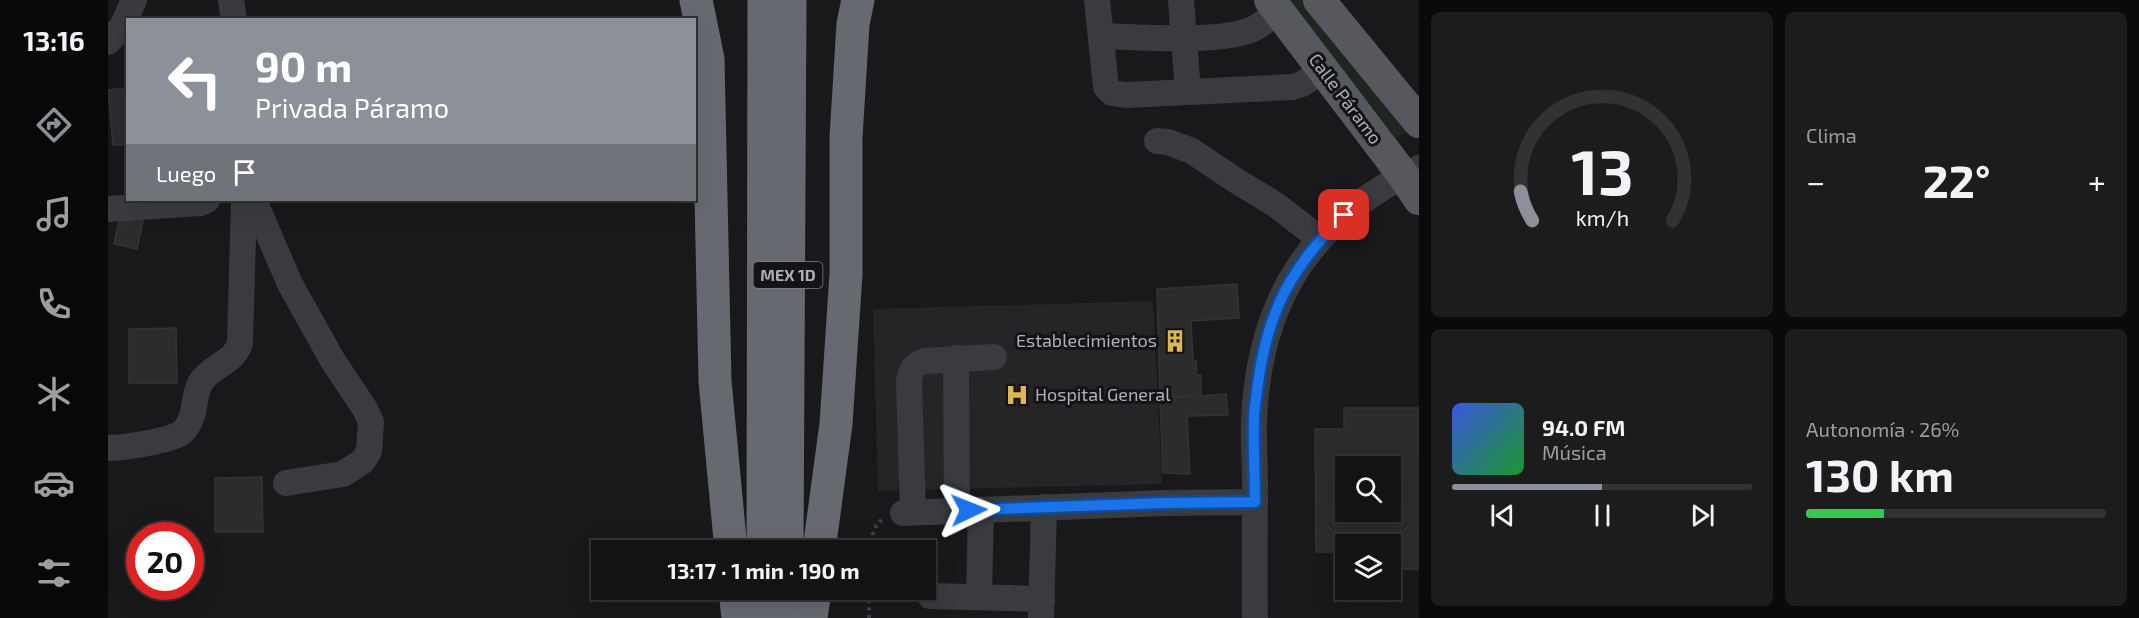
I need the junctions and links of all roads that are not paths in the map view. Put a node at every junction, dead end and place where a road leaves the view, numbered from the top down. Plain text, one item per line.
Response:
1 (134, 0) edge
2 (231, 0) edge
3 (696, 0) edge
4 (718, 0) edge
5 (764, 0) edge
6 (790, 0) edge
7 (847, 0) edge
8 (858, 0) edge
9 (1097, 0) edge
10 (1181, 0) edge
11 (1319, 0) edge
12 (1274, 6) edge
13 (234, 18) edge
14 (1101, 36) junction
15 (1184, 37) junction
16 (108, 42) edge
17 (1323, 70) junction
18 (1188, 92) junction
19 (1419, 122) edge
20 (1157, 141) dead end
21 (1414, 181) edge
22 (205, 201) edge
23 (244, 201) edge
24 (254, 201) edge
25 (108, 209) edge
26 (1320, 239) junction
27 (994, 357) dead end
28 (956, 358) junction
29 (836, 424) junction
30 (108, 448) edge
31 (725, 476) junction
32 (286, 483) dead end
33 (1255, 502) junction
34 (1044, 507) junction
35 (969, 510) junction
36 (730, 540) edge
37 (763, 540) edge
38 (787, 540) edge
39 (820, 540) edge
40 (936, 596) edge
41 (979, 596) junction
42 (736, 600) edge
43 (763, 600) edge
44 (787, 600) edge
45 (814, 600) edge
46 (1042, 608) edge
47 (738, 618) edge
48 (762, 618) edge
49 (788, 618) edge
50 (811, 618) edge
51 (1255, 618) edge

1 - 16 street
2 - 13 street
3 - 31 highway
4 - 31 highway
5 - 37 highway, MEX 1D
6 - 38 highway, MEX 1D
7 - 29 highway
8 - 29 highway
9 - 14 street
10 - 15 street
11 - 19 main road
12 - 15 street
12 - 17 main road, Calle Páramo
14 - 15 street
14 - 18 street
15 - 18 street
17 - 18 street
17 - 21 main road, Calle Páramo
20 - 26 street
21 - 26 street
22 - 25 street
23 - 30 street
24 - 32 street
26 - 33 street
27 - 28 street
28 - 35 street
28 - 35 street
29 - 39 highway
31 - 36 highway
33 - 34 street
33 - 51 street
34 - 35 street
34 - 46 street
35 - 41 street
40 - 41 street
41 - 46 street
42 - 47 highway
43 - 48 highway
44 - 49 highway
45 - 50 highway

